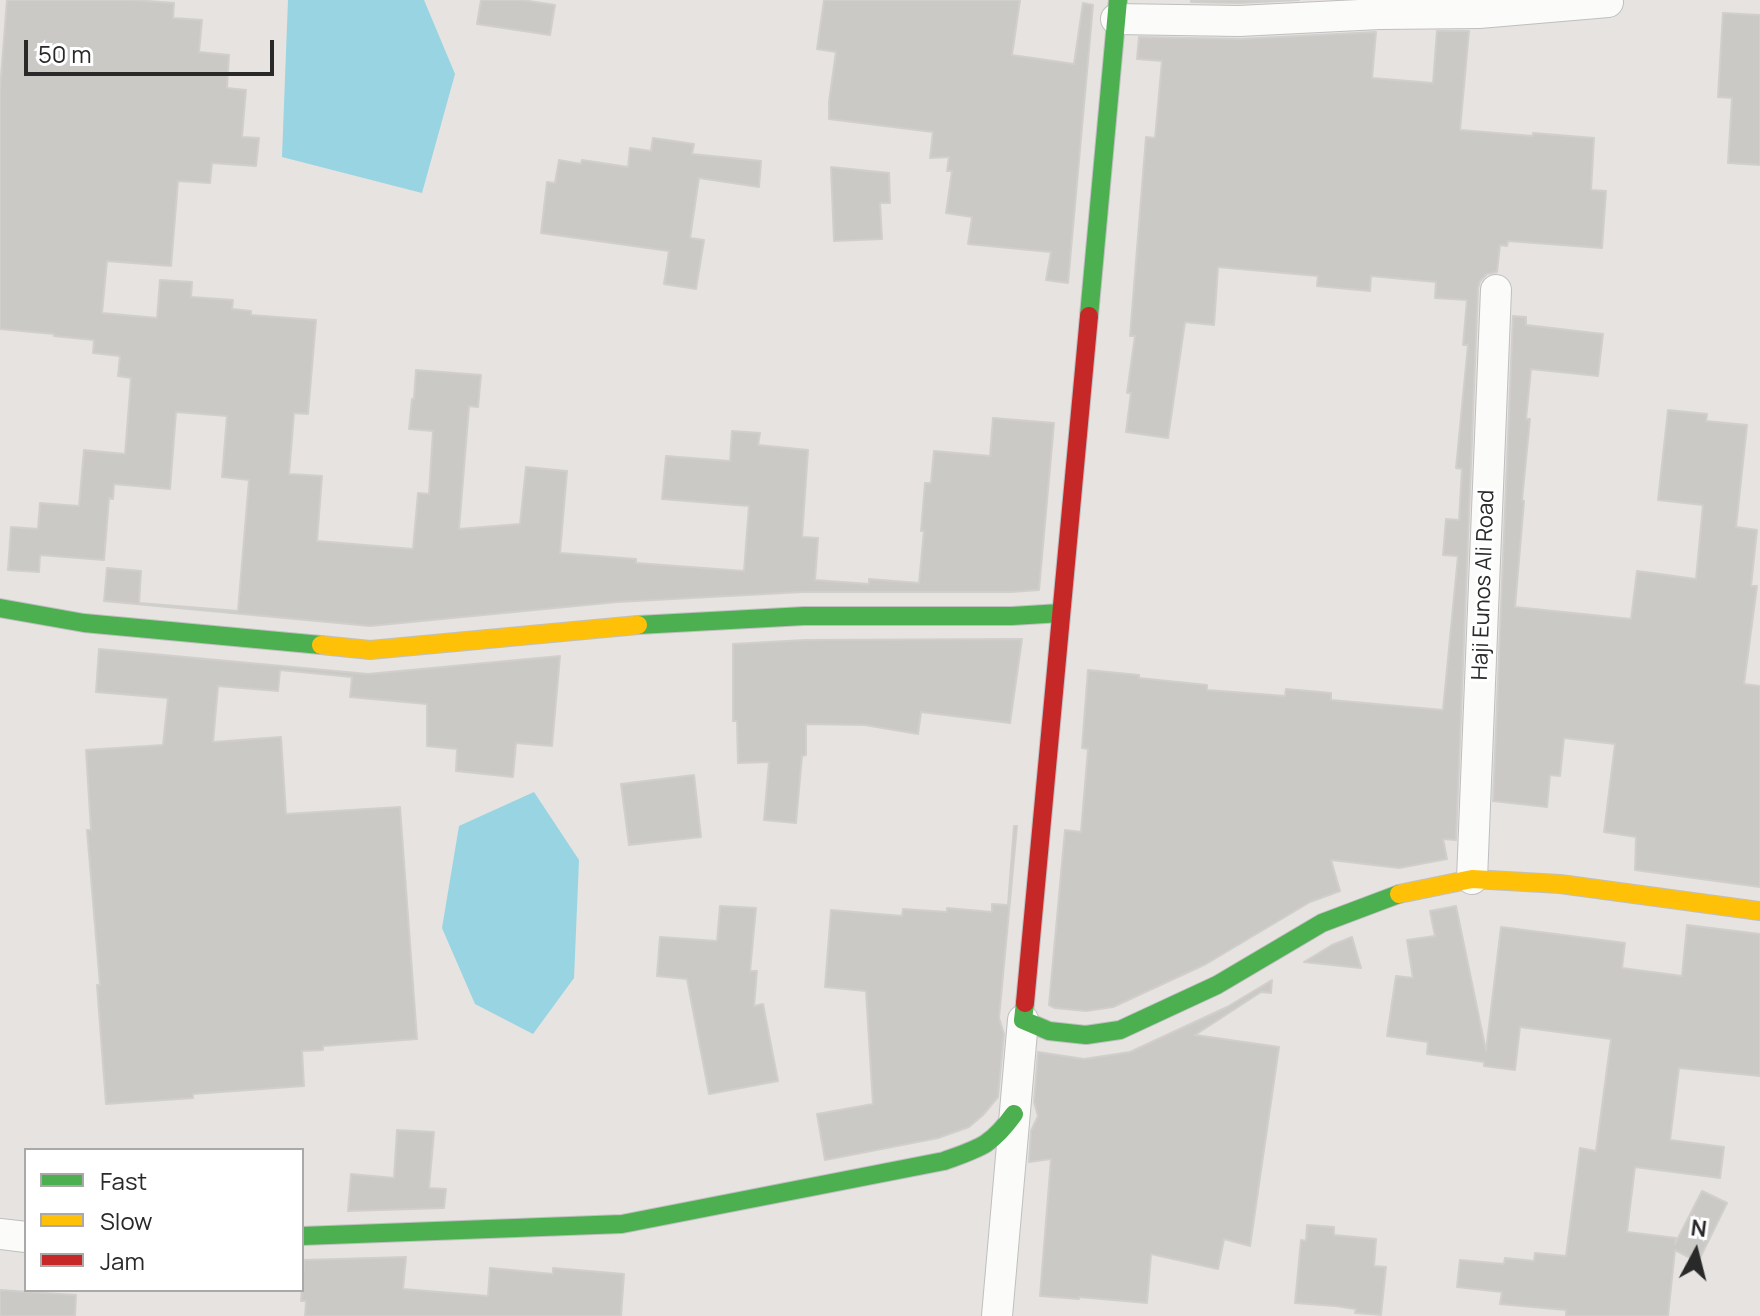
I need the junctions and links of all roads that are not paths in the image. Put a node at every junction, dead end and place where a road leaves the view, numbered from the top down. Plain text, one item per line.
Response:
1 (1608, 2) dead end
2 (1117, 10) edge
3 (1496, 290) dead end
4 (0, 608) edge
5 (1061, 613) junction
6 (1472, 879) junction
7 (1760, 911) edge
8 (1023, 1020) junction
9 (1014, 1114) junction
10 (0, 1234) edge
11 (304, 1236) edge
12 (24, 1237) edge
13 (997, 1316) edge

1 - 2 street
2 - 5 street
3 - 6 street, Haji Eunos Ali Road
4 - 5 street
5 - 8 street
6 - 7 street
6 - 8 street
8 - 9 street
9 - 11 street
9 - 13 street
10 - 12 street

